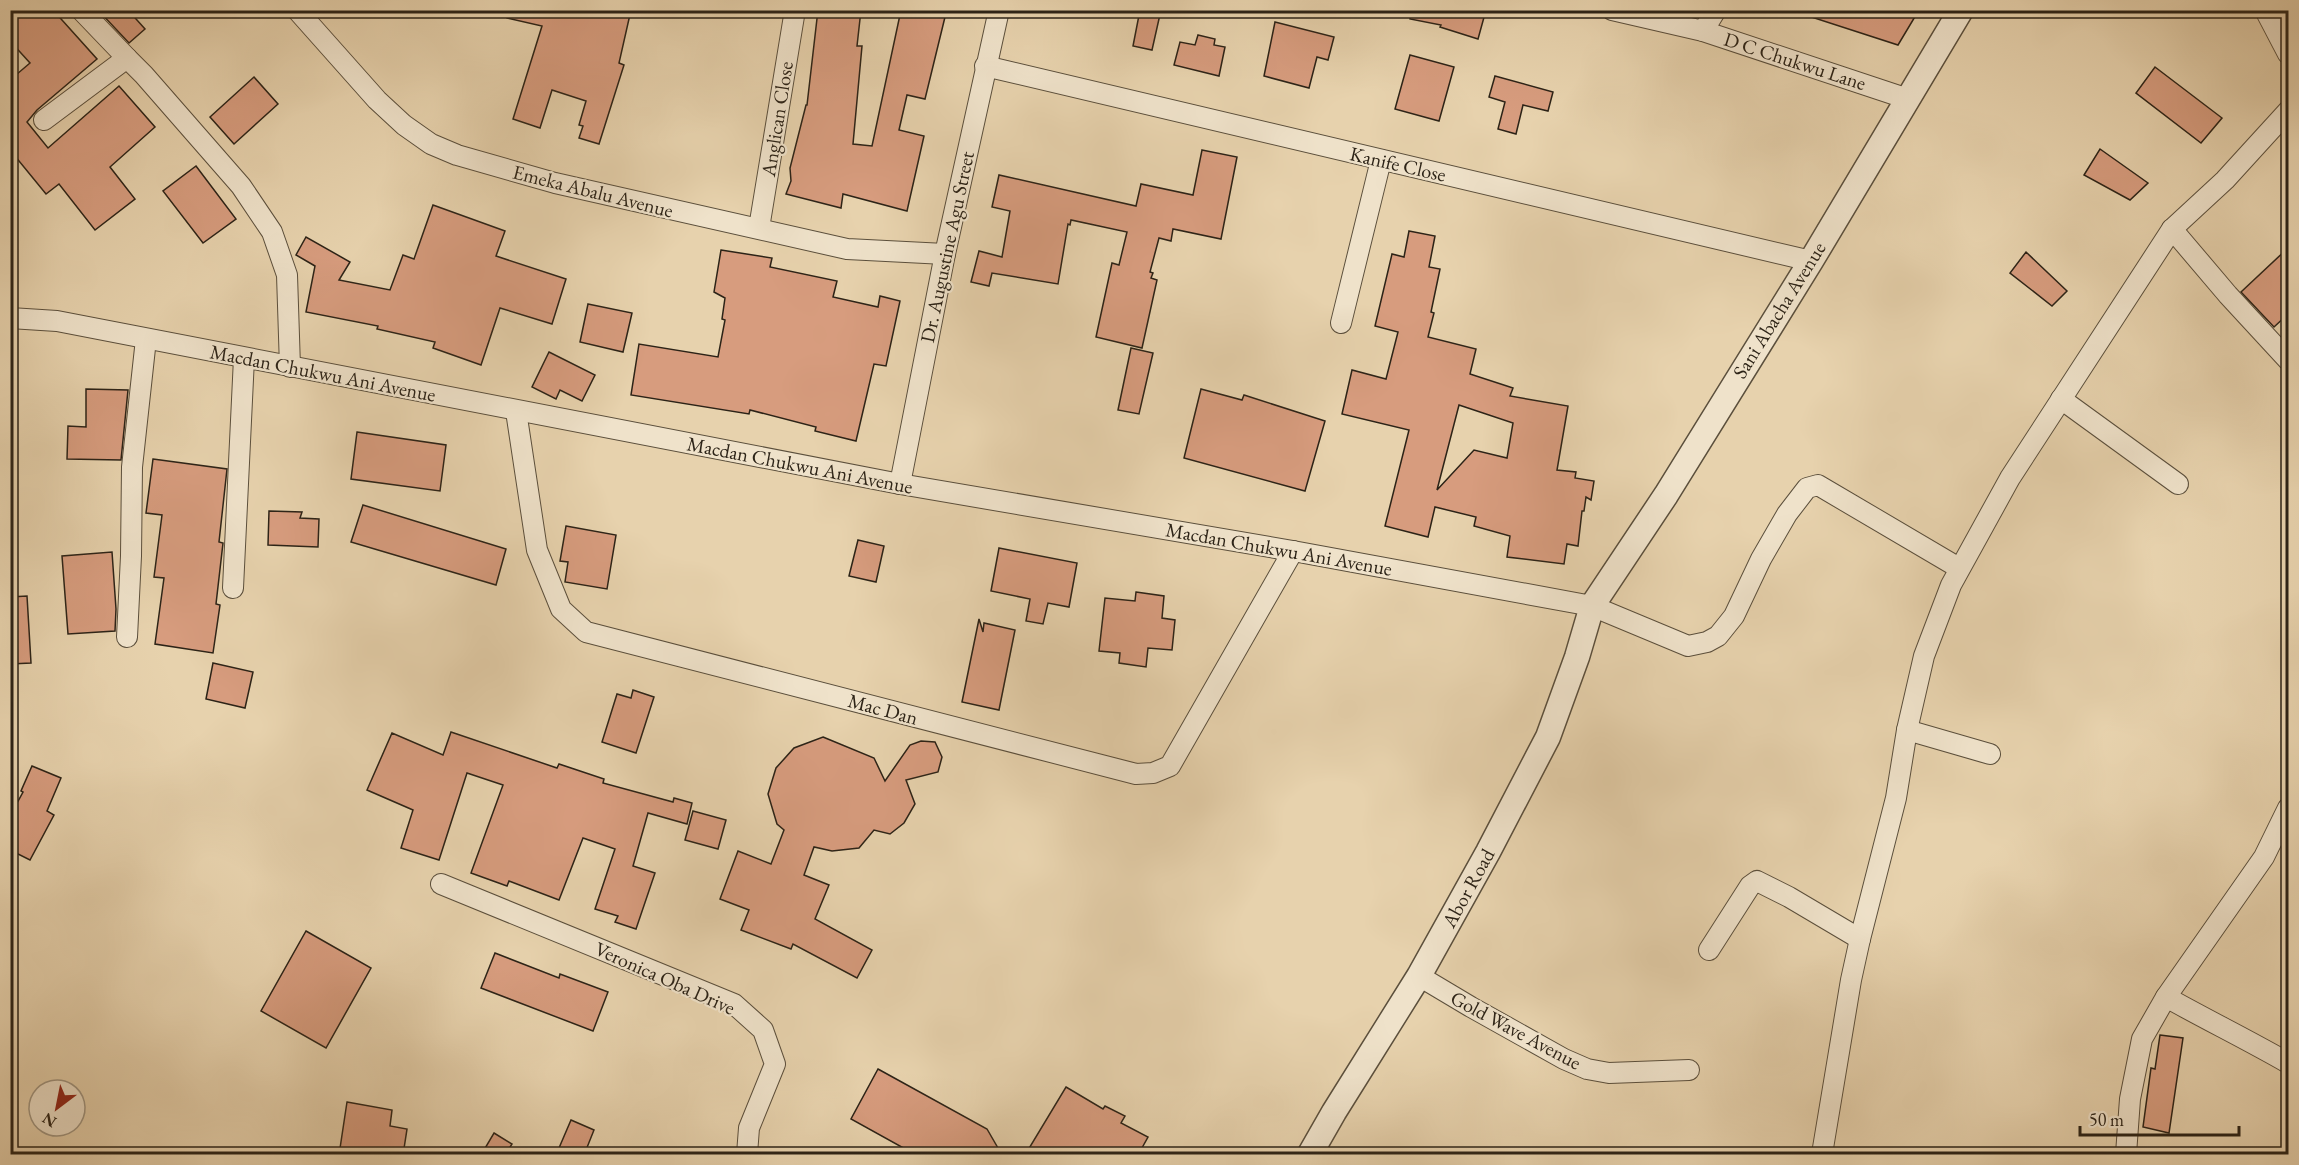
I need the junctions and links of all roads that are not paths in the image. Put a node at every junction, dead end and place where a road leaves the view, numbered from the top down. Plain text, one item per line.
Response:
1 (81, 10) edge
2 (297, 10) edge
3 (795, 10) edge
4 (999, 10) edge
5 (1612, 10) edge
6 (1716, 10) edge
7 (1961, 10) edge
8 (2265, 10) edge
9 (1703, 31) junction
10 (2289, 54) edge
11 (127, 58) junction
12 (985, 66) junction
13 (1908, 99) junction
14 (2289, 111) edge
15 (44, 120) dead end
16 (1381, 160) junction
17 (759, 228) junction
18 (2172, 230) junction
19 (945, 254) junction
20 (1811, 261) junction
21 (10, 318) edge
22 (1341, 323) dead end
23 (146, 339) junction
24 (244, 358) junction
25 (2289, 360) edge
26 (290, 367) junction
27 (2061, 399) junction
28 (516, 411) junction
29 (900, 484) junction
30 (2178, 484) dead end
31 (1293, 551) junction
32 (1959, 568) junction
33 (233, 588) dead end
34 (1592, 606) junction
35 (127, 638) dead end
36 (1907, 730) junction
37 (1990, 754) dead end
38 (2289, 808) edge
39 (441, 884) dead end
40 (1860, 939) junction
41 (1709, 950) dead end
42 (1419, 976) junction
43 (2166, 997) junction
44 (2289, 1063) edge
45 (1689, 1070) dead end
46 (747, 1155) edge
47 (1310, 1155) edge
48 (1822, 1155) edge
49 (2126, 1155) edge

1 - 11 street
2 - 17 street, Emeka Abalu Avenue
3 - 17 street, Anglican Close
4 - 12 street, Dr. Augustine Agu Street
5 - 9 street, D C Chukwu Lane
6 - 9 street
7 - 13 street, Sani Abacha Avenue
8 - 10 street
9 - 13 street, D C Chukwu Lane
11 - 15 street
11 - 26 street
12 - 16 street, Kanife Close
12 - 19 street, Dr. Augustine Agu Street
13 - 20 street, Sani Abacha Avenue
14 - 18 street
16 - 20 street, Kanife Close
16 - 22 street
17 - 19 street, Emeka Abalu Avenue
18 - 25 street
18 - 27 street
19 - 29 street, Dr. Augustine Agu Street
20 - 34 street, Sani Abacha Avenue
21 - 23 street, Macdan Chukwu Ani Avenue
23 - 24 street, Macdan Chukwu Ani Avenue
23 - 35 street
24 - 26 street, Macdan Chukwu Ani Avenue
24 - 33 street
26 - 28 street, Macdan Chukwu Ani Avenue
27 - 30 street
27 - 32 street
28 - 29 street, Macdan Chukwu Ani Avenue
28 - 31 street, Mac Dan
29 - 31 street, Macdan Chukwu Ani Avenue
31 - 34 street, Macdan Chukwu Ani Avenue
32 - 34 street, Macdan Chukwu Ani Avenue
32 - 36 street
34 - 42 street, Abor Road
36 - 37 street
36 - 40 street
38 - 43 street
39 - 46 street, Veronica Oba Drive
40 - 41 street
40 - 48 street
42 - 45 street, Gold Wave Avenue
42 - 47 street, Abor Road
43 - 44 street
43 - 49 street

